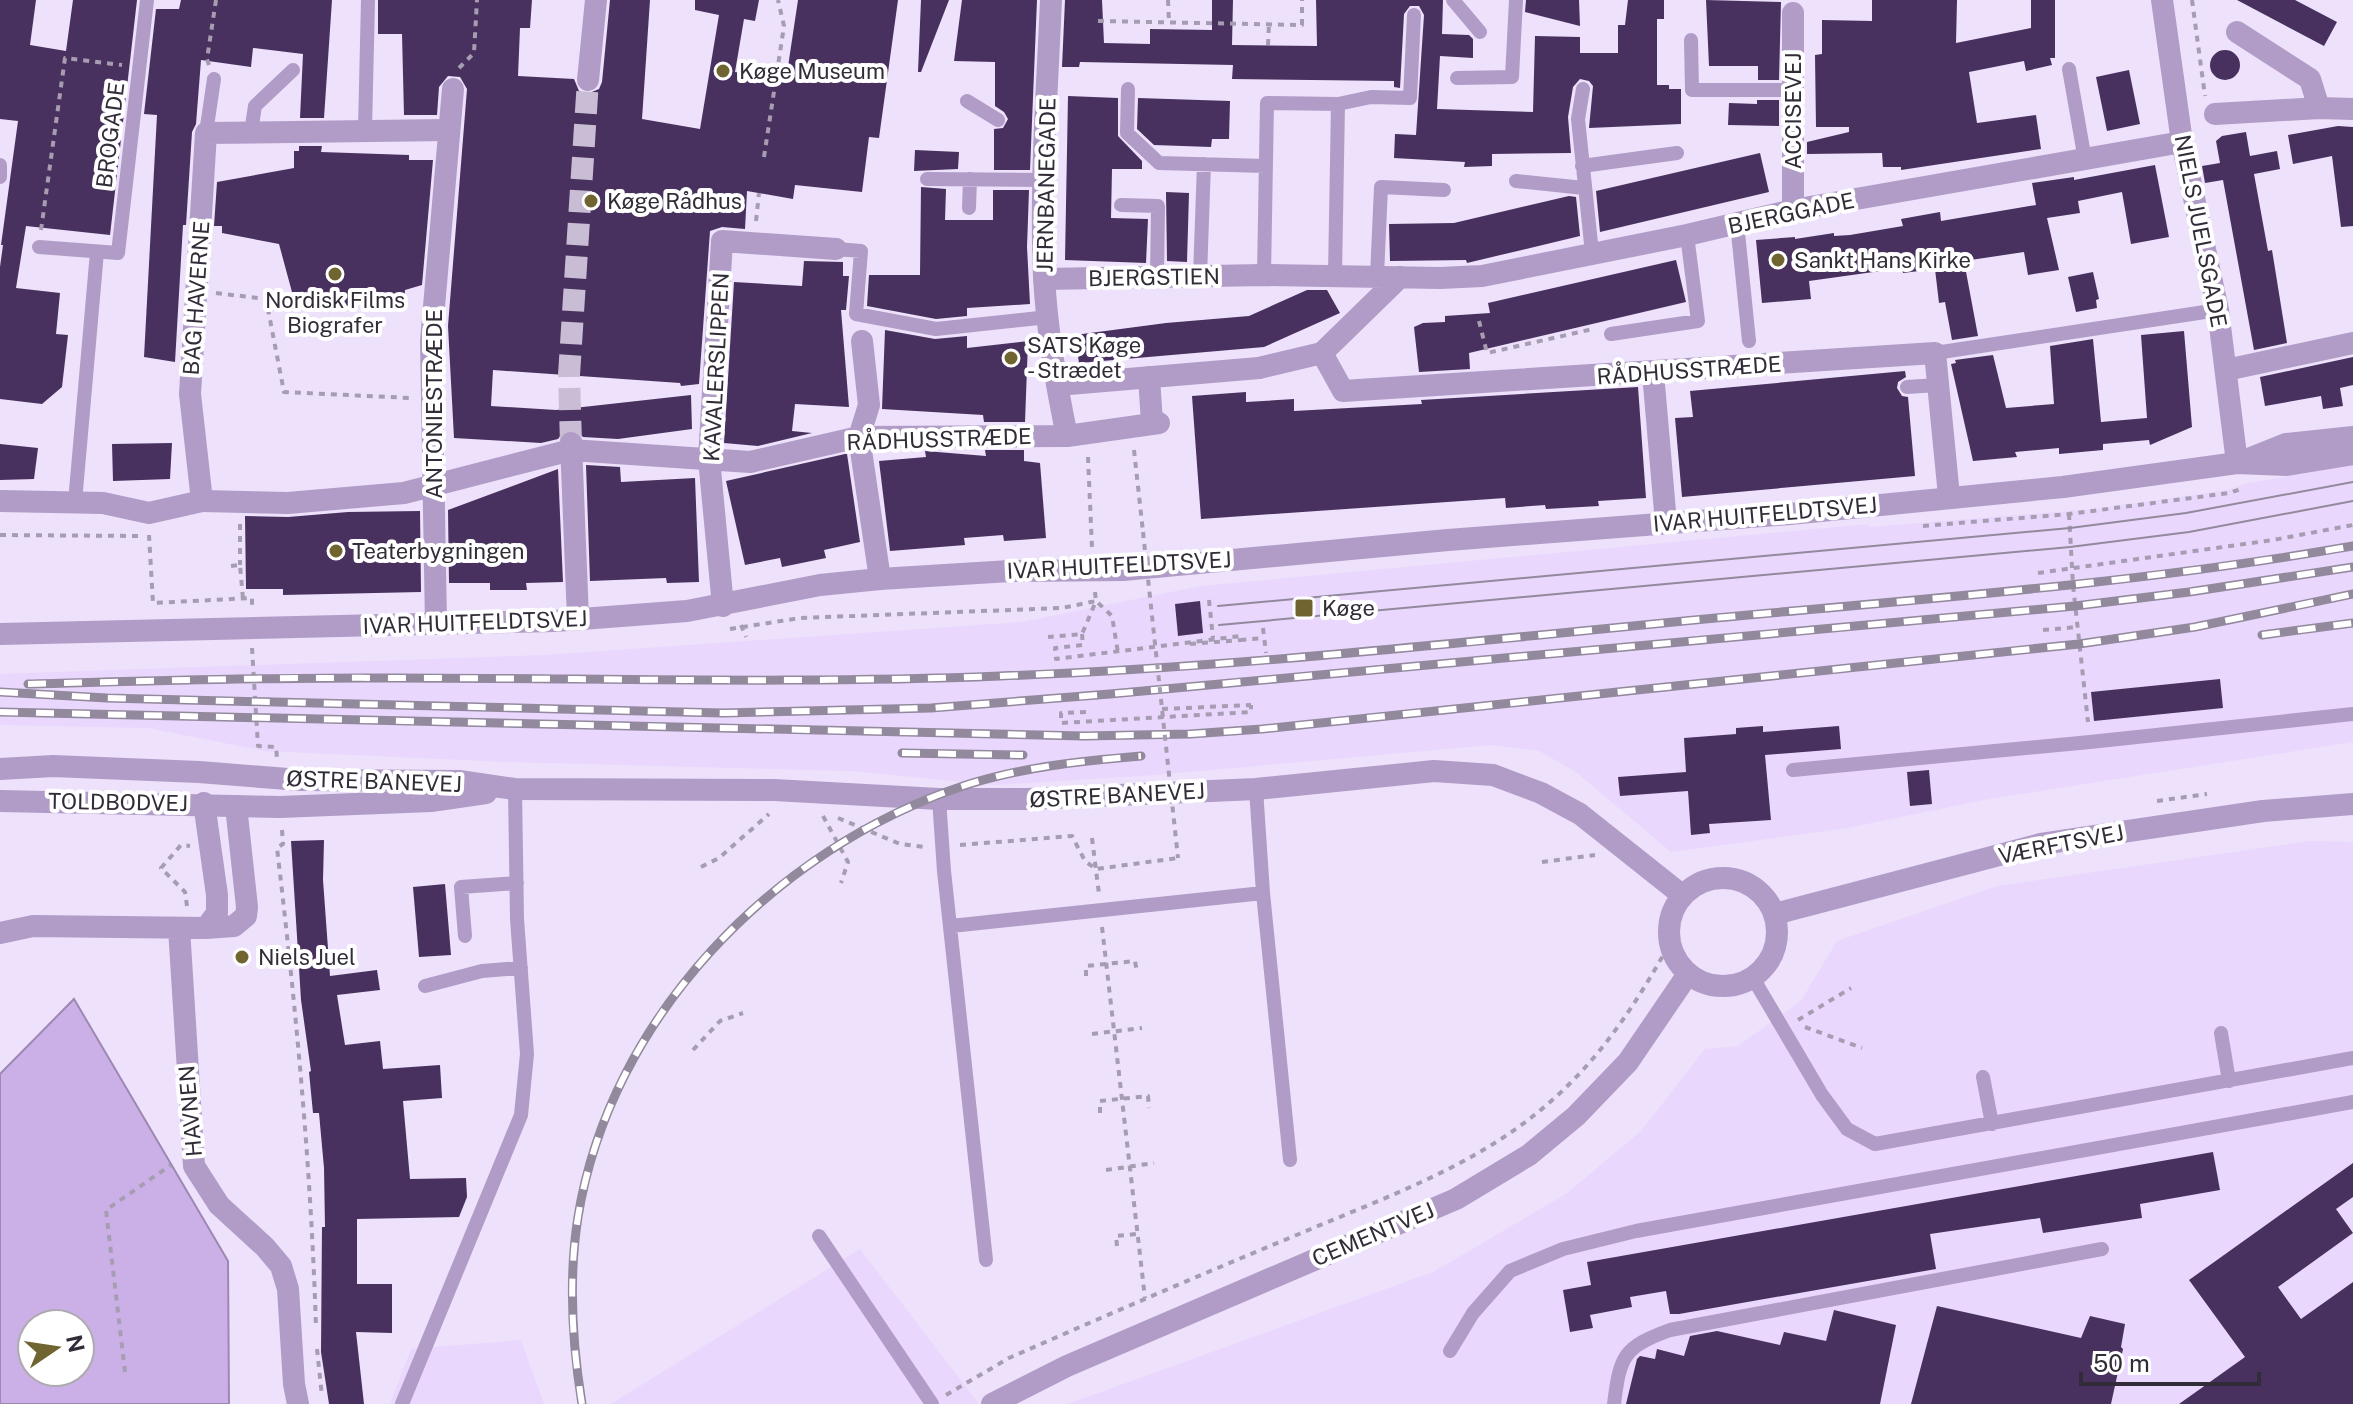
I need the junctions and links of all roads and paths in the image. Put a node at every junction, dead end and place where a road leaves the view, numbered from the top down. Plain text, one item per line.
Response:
1 (147, 0) edge
2 (216, 0) edge
3 (368, 0) edge
4 (477, 0) edge
5 (596, 0) edge
6 (778, 0) edge
7 (1051, 0) edge
8 (1168, 0) edge
9 (1302, 0) edge
10 (1453, 0) edge
11 (1516, 0) edge
12 (2162, 0) edge
13 (2192, 0) edge
14 (1793, 13) dead end
15 (1414, 15) dead end
16 (1098, 21) dead end
17 (1169, 22) junction
18 (1269, 24) junction
19 (1480, 32) dead end
20 (2237, 32) dead end
21 (1691, 40) dead end
22 (1268, 45) dead end
23 (140, 67) junction
24 (2069, 69) dead end
25 (293, 70) dead end
26 (1457, 78) dead end
27 (214, 79) joint
28 (588, 80) tunnel mouth
29 (453, 89) joint
30 (1128, 89) dead end
31 (1583, 89) dead end
32 (1793, 90) junction
33 (967, 101) dead end
34 (1338, 104) junction
35 (2319, 108) junction
36 (2353, 109) edge
37 (2215, 114) joint
38 (998, 120) dead end
39 (365, 130) junction
40 (449, 130) junction
41 (251, 132) junction
42 (206, 133) junction
43 (2182, 142) junction
44 (1677, 153) dead end
45 (764, 157) dead end
46 (2085, 160) junction
47 (1204, 164) junction
48 (0, 165) edge
49 (1266, 166) junction
50 (1582, 166) junction
51 (0, 177) edge
52 (927, 179) dead end
53 (970, 179) junction
54 (1043, 180) junction
55 (1516, 181) dead end
56 (1584, 188) junction
57 (1444, 190) dead end
58 (1121, 205) dead end
59 (969, 208) dead end
60 (1793, 210) junction
61 (1737, 223) junction
62 (1687, 235) junction
63 (39, 247) joint
64 (836, 249) joint
65 (97, 252) junction
66 (1592, 253) junction
67 (1264, 275) junction
68 (1335, 275) junction
69 (1200, 276) junction
70 (1377, 276) junction
71 (1157, 277) junction
72 (1400, 277) junction
73 (1044, 279) junction
74 (196, 291) junction
75 (2218, 310) junction
76 (1048, 317) junction
77 (1479, 321) dead end
78 (1611, 334) joint
79 (862, 341) dead end
80 (1749, 341) dead end
81 (2353, 343) edge
82 (1322, 353) junction
83 (1935, 353) junction
84 (2226, 370) junction
85 (1653, 373) junction
86 (1056, 377) junction
87 (1149, 377) junction
88 (1938, 385) junction
89 (1907, 387) dead end
90 (432, 400) junction
91 (1077, 435) junction
92 (859, 437) junction
93 (2353, 437) edge
94 (571, 447) junction
95 (2353, 454) edge
96 (709, 459) junction
97 (2237, 463) junction
98 (1136, 470) dead end
99 (434, 485) junction
100 (1949, 496) junction
101 (0, 501) edge
102 (202, 501) junction
103 (75, 502) junction
104 (239, 503) junction
105 (2069, 514) dead end
106 (1666, 523) junction
107 (149, 524) junction
108 (2353, 525) edge
109 (0, 535) edge
110 (240, 565) junction
111 (231, 566) dead end
112 (2071, 568) junction
113 (1093, 569) junction
114 (2038, 573) dead end
115 (880, 579) junction
116 (243, 599) junction
117 (1209, 600) dead end
118 (1096, 601) junction
119 (723, 606) junction
120 (1062, 608) dead end
121 (578, 619) junction
122 (436, 624) junction
123 (2077, 627) junction
124 (1263, 628) dead end
125 (252, 630) junction
126 (2043, 630) dead end
127 (0, 634) edge
128 (1082, 634) junction
129 (1048, 637) dead end
130 (1264, 638) junction
131 (1213, 639) junction
132 (1241, 640) junction
133 (1156, 647) junction
134 (1118, 653) junction
135 (1266, 653) dead end
136 (253, 664) dead end
137 (1162, 709) junction
138 (1086, 712) dead end
139 (2353, 714) edge
140 (2090, 742) junction
141 (276, 747) dead end
142 (0, 769) edge
143 (1793, 770) dead end
144 (199, 772) junction
145 (234, 775) junction
146 (515, 789) junction
147 (1256, 789) junction
148 (782, 793) junction
149 (939, 799) junction
150 (0, 801) edge
151 (204, 803) junction
152 (2353, 804) edge
153 (236, 806) junction
154 (280, 807) junction
155 (1092, 838) dead end
156 (1610, 838) junction
157 (942, 846) junction
158 (1542, 862) dead end
159 (701, 867) dead end
160 (161, 868) dead end
161 (1096, 869) junction
162 (517, 883) junction
163 (841, 883) dead end
164 (1263, 893) junction
165 (1682, 895) junction
166 (1101, 911) junction
167 (1775, 914) junction
168 (951, 926) junction
169 (192, 928) junction
170 (0, 933) edge
171 (465, 936) dead end
172 (1670, 943) junction
173 (1107, 964) junction
174 (521, 968) junction
175 (1137, 972) dead end
176 (1688, 974) junction
177 (1086, 976) dead end
178 (1753, 978) junction
179 (425, 986) dead end
180 (1851, 988) dead end
181 (743, 1013) dead end
182 (1142, 1028) dead end
183 (1114, 1032) junction
184 (2221, 1033) dead end
185 (1092, 1034) dead end
186 (1862, 1048) dead end
187 (693, 1050) dead end
188 (2353, 1058) edge
189 (1983, 1077) dead end
190 (2229, 1081) junction
191 (1122, 1099) junction
192 (2353, 1102) edge
193 (1149, 1108) dead end
194 (1100, 1113) dead end
195 (1992, 1124) junction
196 (1290, 1160) dead end
197 (1154, 1163) dead end
198 (171, 1165) dead end
199 (1129, 1167) junction
200 (1106, 1170) dead end
201 (1137, 1234) junction
202 (819, 1236) dead end
203 (1117, 1246) dead end
204 (2102, 1249) dead end
205 (986, 1260) dead end
206 (1145, 1298) junction
207 (1450, 1351) dead end
208 (125, 1372) dead end
209 (298, 1404) edge
210 (323, 1404) edge
211 (402, 1404) edge
212 (932, 1404) edge
213 (992, 1404) edge
214 (1614, 1404) edge

1 - 23 lane, BROGADE
2 - 27 path
3 - 39 lane
4 - 29 path
5 - 28 street
6 - 45 path
7 - 54 street, JERNBANEGADE
8 - 17 path
9 - 18 path
10 - 19 lane
11 - 26 lane
12 - 43 street, NIELS JUELSGADE
13 - 37 path
14 - 32 street, ACCISEVEJ
15 - 34 lane
16 - 17 path
17 - 18 path
18 - 22 path
20 - 35 street
21 - 32 lane
23 - 63 path
23 - 65 lane, BROGADE
24 - 46 lane
25 - 41 lane
27 - 42 lane
29 - 40 street, ANTONIESTRÆDE
30 - 47 lane
31 - 50 lane
32 - 60 street, ACCISEVEJ
33 - 38 lane
34 - 49 lane
34 - 68 lane
35 - 36 street
35 - 37 street
39 - 40 street
39 - 41 street
40 - 90 street, ANTONIESTRÆDE
41 - 42 street
42 - 74 street, BAG HAVERNE
43 - 46 street, BJERGGADE
43 - 75 street, NIELS JUELSGADE
44 - 50 lane
46 - 60 street, BJERGGADE
47 - 49 lane
47 - 69 lane
48 - 51 lane
49 - 67 lane
50 - 56 lane
52 - 53 lane
53 - 54 lane
53 - 59 lane
54 - 73 street, JERNBANEGADE
55 - 56 lane
56 - 66 lane
57 - 70 lane
58 - 71 lane
60 - 61 street, BJERGGADE
61 - 62 street, BJERGGADE
61 - 80 lane
62 - 66 street, BJERGGADE
62 - 78 lane
63 - 65 lane
64 - 76 lane
64 - 96 street, KAVALERSLIPPEN
65 - 103 lane
66 - 72 street, BJERGGADE
67 - 68 street, BJERGGADE
67 - 69 street, BJERGSTIEN
68 - 70 street, BJERGGADE
69 - 71 street, BJERGSTIEN
70 - 72 street, BJERGGADE
71 - 73 street, BJERGSTIEN
72 - 82 street
73 - 76 street, JERNBANEGADE
74 - 90 path
74 - 102 street, BAG HAVERNE
75 - 83 lane
75 - 84 street, NIELS JUELSGADE
76 - 86 street, JERNBANEGADE
77 - 78 path
79 - 92 street
81 - 84 street
82 - 85 street, RÅDHUSSTRÆDE
82 - 87 street
83 - 85 street, RÅDHUSSTRÆDE
83 - 88 street
84 - 97 street, NIELS JUELSGADE
85 - 106 street
86 - 87 street
86 - 91 street, JERNBANEGADE
87 - 91 street, RÅDHUSSTRÆDE
88 - 89 lane
88 - 100 street
90 - 99 street, ANTONIESTRÆDE
91 - 92 street, RÅDHUSSTRÆDE
91 - 113 path
92 - 96 street, RÅDHUSSTRÆDE
92 - 115 street
93 - 97 street, IVAR HUITFELDTSVEJ
94 - 96 street, RÅDHUSSTRÆDE
94 - 99 street, RÅDHUSSTRÆDE
94 - 121 street
95 - 97 street, IVAR HUITFELDTSVEJ
96 - 119 street, KAVALERSLIPPEN
97 - 100 street, IVAR HUITFELDTSVEJ
98 - 133 path, bridge
99 - 104 street, RÅDHUSSTRÆDE
99 - 122 street, ANTONIESTRÆDE
100 - 106 street, IVAR HUITFELDTSVEJ
101 - 103 street
102 - 104 street, RÅDHUSSTRÆDE
102 - 107 street
103 - 107 street
104 - 110 path
105 - 112 path
106 - 113 street, IVAR HUITFELDTSVEJ
107 - 109 path
107 - 116 path
108 - 112 path
110 - 111 path
110 - 116 path
112 - 114 path
112 - 123 path
113 - 115 street, IVAR HUITFELDTSVEJ
113 - 118 path
115 - 119 street, IVAR HUITFELDTSVEJ
116 - 125 path
117 - 131 path
118 - 120 path
118 - 128 path
118 - 134 path
119 - 121 street, IVAR HUITFELDTSVEJ
121 - 122 street, IVAR HUITFELDTSVEJ
122 - 125 street, IVAR HUITFELDTSVEJ
123 - 126 path
123 - 140 path
124 - 130 path
125 - 127 street, IVAR HUITFELDTSVEJ
128 - 129 path
128 - 134 path
130 - 132 path
130 - 135 path
131 - 132 path
131 - 134 path
132 - 133 path
133 - 137 path, bridge
136 - 141 path
137 - 138 path
137 - 161 path, bridge
139 - 140 lane
140 - 143 lane
142 - 144 street, TOLDBODVEJ
144 - 145 street, TOLDBODVEJ
144 - 151 street, HAVNEN
145 - 146 street, ØSTRE BANEVEJ
145 - 153 street
146 - 148 street, ØSTRE BANEVEJ
146 - 154 street, ØSTRE BANEVEJ
146 - 162 lane
147 - 149 street, ØSTRE BANEVEJ
147 - 156 street, ØSTRE BANEVEJ
147 - 164 lane
148 - 149 street, ØSTRE BANEVEJ
148 - 159 path
149 - 157 lane
150 - 151 street, TOLDBODVEJ
151 - 153 street, TOLDBODVEJ
151 - 169 street, HAVNEN
152 - 167 street, VÆRFTSVEJ
153 - 154 street, ØSTRE BANEVEJ
153 - 169 street
154 - 210 path
155 - 161 path
156 - 158 path
156 - 165 street, ØSTRE BANEVEJ
157 - 161 path
157 - 163 path
157 - 168 lane
160 - 169 path
161 - 166 path
162 - 171 lane
162 - 174 lane
164 - 166 lane
164 - 196 lane
165 - 167 street
165 - 172 street
166 - 168 lane
166 - 173 path
167 - 178 street
168 - 205 lane
169 - 170 street
169 - 209 street, HAVNEN
172 - 176 street
172 - 206 path
173 - 175 path
173 - 177 path
173 - 183 path
174 - 179 lane
174 - 211 lane
176 - 178 street
176 - 213 street, CEMENTVEJ
178 - 195 lane
180 - 186 path
181 - 187 path
182 - 183 path
183 - 185 path
183 - 191 path
184 - 190 lane
188 - 190 lane
189 - 195 lane
190 - 195 lane
191 - 193 path
191 - 194 path
191 - 199 path
192 - 207 lane
197 - 199 path
198 - 208 path
199 - 200 path
199 - 201 path
201 - 203 path
201 - 206 path
202 - 212 lane
204 - 214 lane
206 - 212 path

